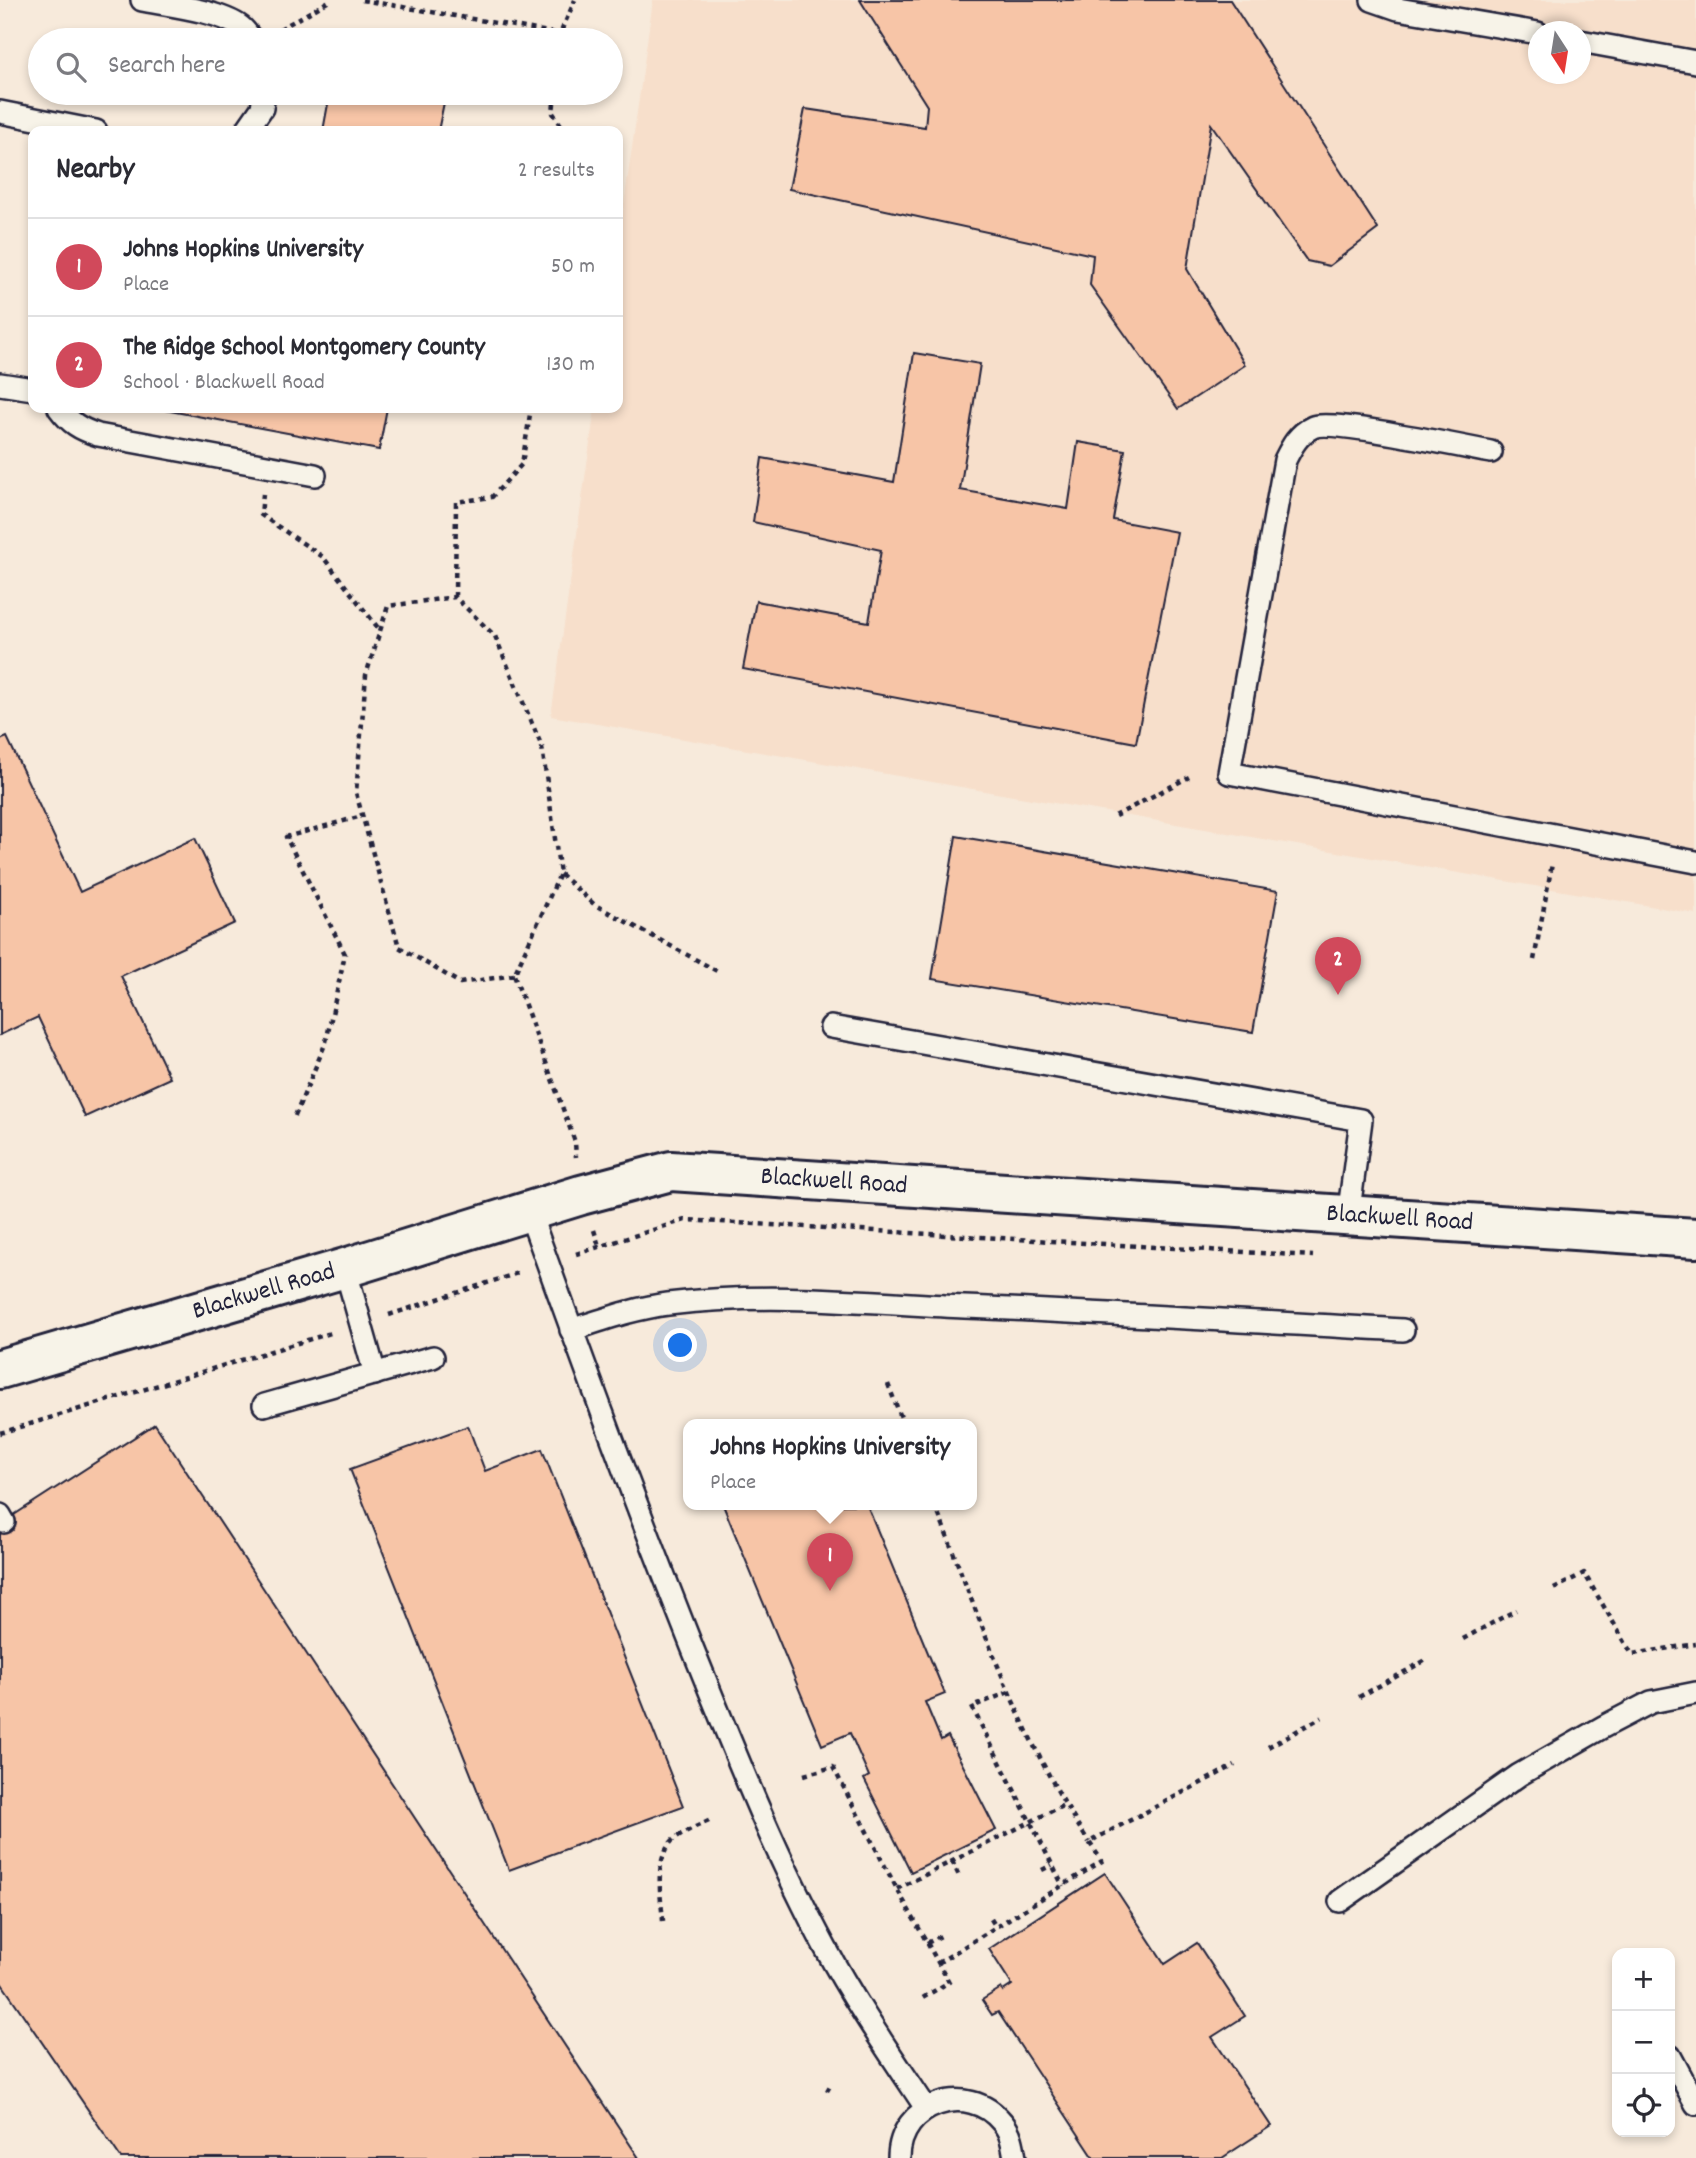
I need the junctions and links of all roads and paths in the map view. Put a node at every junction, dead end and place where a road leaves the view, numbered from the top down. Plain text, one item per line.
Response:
1 (142, 0) edge
2 (331, 0) edge
3 (362, 0) edge
4 (575, 0) edge
5 (1372, 0) edge
6 (243, 28) edge
7 (279, 28) edge
8 (512, 28) edge
9 (564, 28) edge
10 (1528, 31) edge
11 (1591, 43) edge
12 (1696, 62) edge
13 (262, 105) edge
14 (554, 105) edge
15 (0, 111) edge
16 (72, 126) edge
17 (249, 126) edge
18 (562, 126) edge
19 (0, 384) edge
20 (28, 388) edge
21 (63, 413) edge
22 (530, 413) edge
23 (1491, 452) dead end
24 (266, 467) junction
25 (315, 475) dead end
26 (454, 597) junction
27 (380, 630) junction
28 (1189, 777) dead end
29 (362, 816) junction
30 (1115, 816) dead end
31 (1558, 836) junction
32 (1696, 862) edge
33 (560, 874) junction
34 (1534, 960) dead end
35 (717, 971) dead end
36 (514, 975) junction
37 (831, 1027) dead end
38 (295, 1116) dead end
39 (581, 1195) junction
40 (529, 1211) junction
41 (1348, 1217) junction
42 (1696, 1238) edge
43 (599, 1246) junction
44 (569, 1256) dead end
45 (1322, 1256) dead end
46 (345, 1268) junction
47 (519, 1273) dead end
48 (387, 1315) dead end
49 (570, 1330) junction
50 (1403, 1330) dead end
51 (330, 1334) dead end
52 (433, 1357) dead end
53 (0, 1369) edge
54 (375, 1374) junction
55 (888, 1384) dead end
56 (264, 1405) dead end
57 (902, 1419) edge
58 (0, 1433) edge
59 (937, 1510) edge
60 (1554, 1589) dead end
61 (1516, 1610) dead end
62 (1464, 1639) dead end
63 (1696, 1644) edge
64 (1426, 1660) dead end
65 (1009, 1692) junction
66 (1696, 1693) edge
67 (1359, 1697) dead end
68 (1322, 1717) dead end
69 (1268, 1747) dead end
70 (1235, 1765) dead end
71 (804, 1775) dead end
72 (1064, 1804) junction
73 (713, 1819) dead end
74 (1030, 1822) junction
75 (1089, 1842) junction
76 (952, 1861) junction
77 (1052, 1865) junction
78 (1042, 1870) dead end
79 (959, 1876) dead end
80 (1063, 1886) junction
81 (897, 1889) junction
82 (1340, 1901) dead end
83 (991, 1919) dead end
84 (663, 1921) dead end
85 (996, 1927) junction
86 (941, 1936) dead end
87 (927, 1943) junction
88 (938, 1964) junction
89 (921, 1999) dead end
90 (1675, 2065) edge
91 (831, 2084) dead end
92 (827, 2091) dead end
93 (1696, 2104) edge
94 (926, 2108) junction
95 (899, 2158) edge
96 (1015, 2158) edge

1 - 6 lane
2 - 7 path
3 - 8 path
4 - 9 path
5 - 10 lane
11 - 12 lane
13 - 17 lane
14 - 18 path
15 - 16 lane
19 - 20 lane
21 - 24 lane
22 - 26 path
23 - 31 lane
24 - 25 lane
24 - 27 path
26 - 27 path
26 - 33 path
27 - 29 path
28 - 30 path
29 - 36 path
29 - 38 path
31 - 32 lane
31 - 34 path
33 - 35 path
33 - 36 path
36 - 39 path
37 - 41 lane
39 - 40 street, Blackwell Road
39 - 41 street, Blackwell Road
39 - 43 path
40 - 46 street, Blackwell Road
40 - 49 lane
41 - 42 street, Blackwell Road
43 - 44 path
43 - 45 path
46 - 53 street, Blackwell Road
46 - 54 lane
47 - 48 path
49 - 50 lane
49 - 94 lane
51 - 58 path
52 - 54 lane
54 - 56 lane
55 - 57 path
59 - 65 path
60 - 63 path
61 - 62 path
64 - 67 path
65 - 72 path
65 - 74 path
66 - 82 lane
68 - 69 path
70 - 75 path
71 - 81 path
72 - 74 path
72 - 75 path
73 - 84 path
74 - 76 path
74 - 77 path
75 - 80 path
76 - 79 path
76 - 81 path
77 - 78 path
77 - 80 path
80 - 85 path
81 - 87 path
83 - 85 path
85 - 88 path
86 - 87 path
87 - 88 path
88 - 89 path
90 - 93 lane
91 - 92 path
94 - 95 lane
94 - 96 lane

